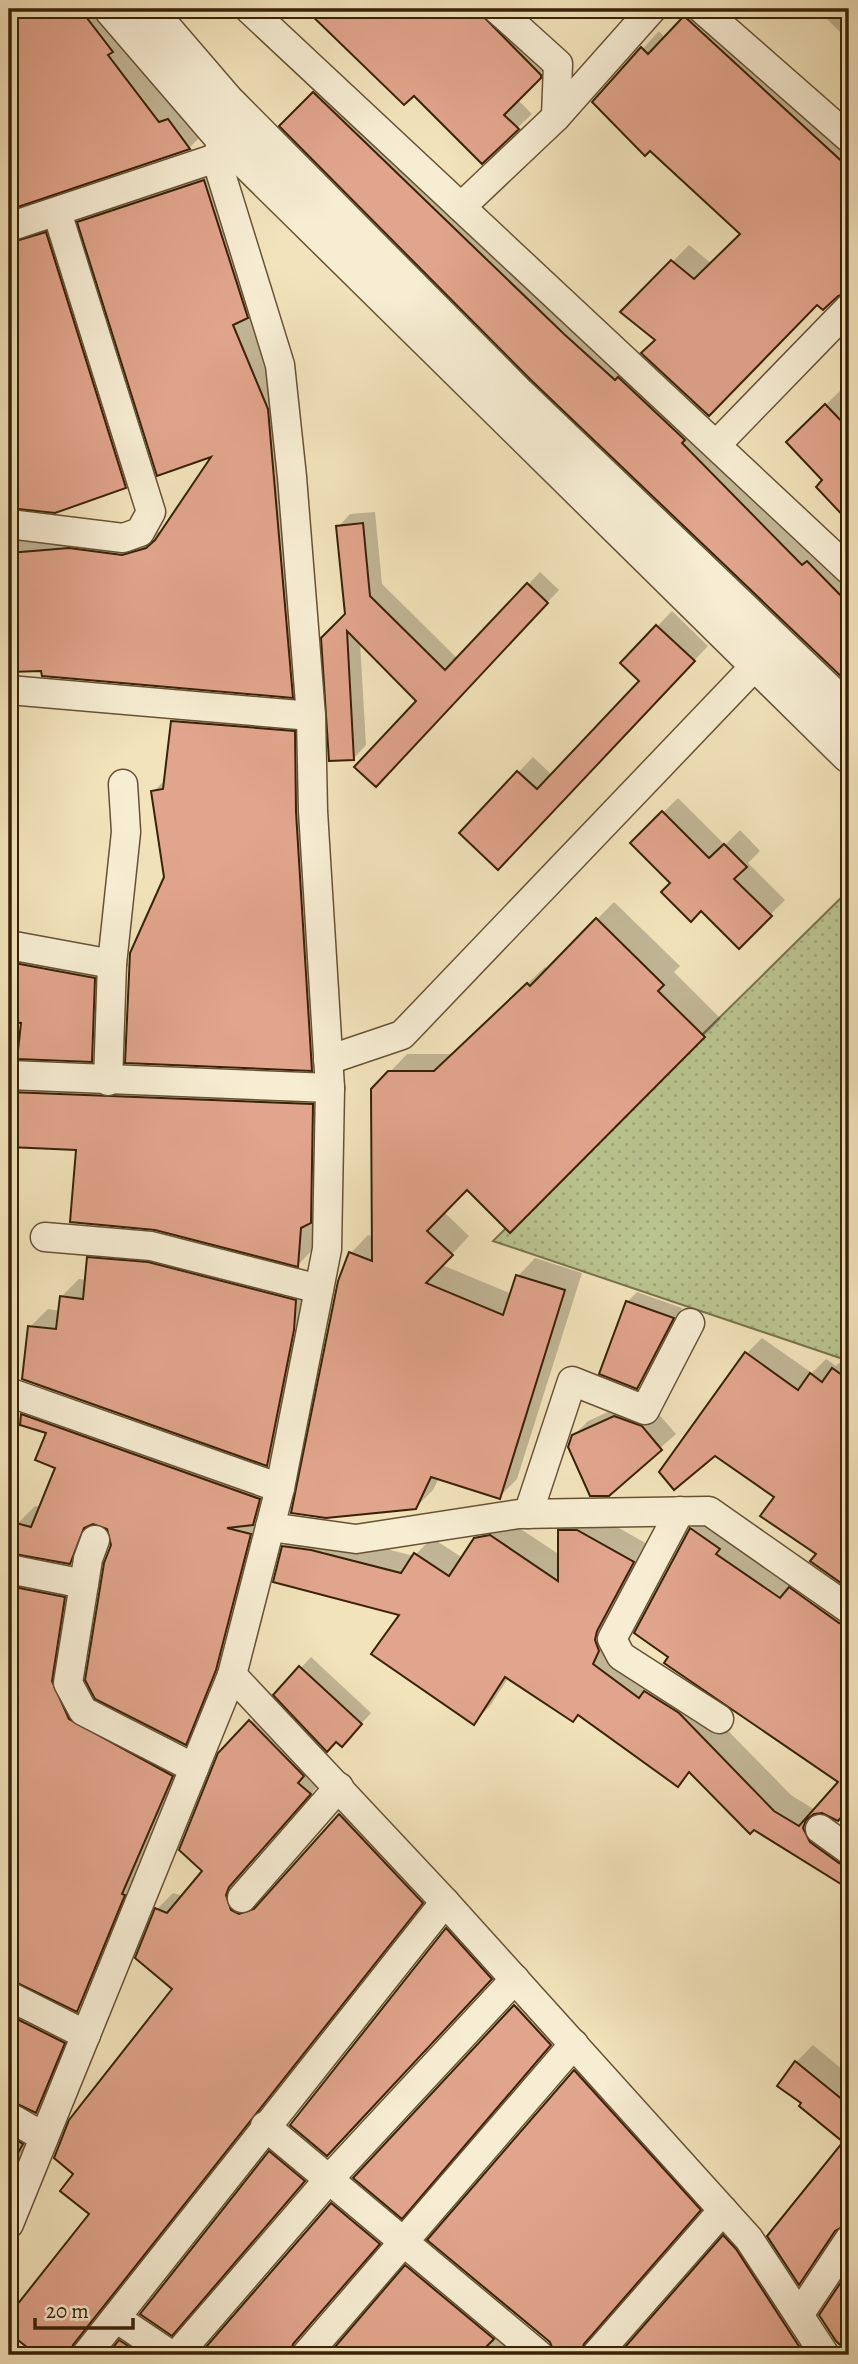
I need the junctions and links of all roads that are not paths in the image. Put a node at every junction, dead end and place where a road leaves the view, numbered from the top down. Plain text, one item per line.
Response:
1 (112, 9) edge
2 (147, 9) edge
3 (249, 9) edge
4 (497, 9) edge
5 (652, 9) edge
6 (702, 9) edge
7 (556, 117) junction
8 (849, 138) edge
9 (220, 148) junction
10 (461, 207) junction
11 (57, 212) junction
12 (9, 227) edge
13 (849, 309) edge
14 (716, 445) junction
15 (9, 524) edge
16 (849, 570) edge
17 (755, 666) junction
18 (9, 690) edge
19 (849, 712) edge
20 (312, 716) junction
21 (849, 755) edge
22 (123, 784) dead end
23 (9, 945) edge
24 (112, 964) junction
25 (328, 1060) junction
26 (9, 1076) edge
27 (108, 1081) junction
28 (330, 1088) junction
29 (45, 1237) dead end
30 (319, 1289) junction
31 (690, 1323) dead end
32 (14, 1394) dead end
33 (280, 1488) junction
34 (680, 1511) junction
35 (528, 1514) junction
36 (270, 1527) junction
37 (94, 1541) dead end
38 (9, 1569) edge
39 (84, 1584) junction
40 (849, 1609) edge
41 (232, 1675) junction
42 (719, 1719) dead end
43 (194, 1768) junction
44 (339, 1787) junction
45 (820, 1829) dead end
46 (849, 1850) edge
47 (242, 1898) dead end
48 (445, 1902) junction
49 (515, 1979) junction
50 (9, 1996) edge
51 (86, 2035) junction
52 (574, 2044) junction
53 (9, 2117) edge
54 (265, 2126) junction
55 (44, 2137) junction
56 (330, 2178) junction
57 (723, 2210) junction
58 (9, 2224) edge
59 (849, 2240) edge
60 (404, 2241) junction
61 (799, 2315) junction
62 (116, 2318) junction
63 (86, 2355) edge
64 (171, 2355) edge
65 (177, 2355) edge
66 (306, 2355) edge
67 (539, 2355) edge
68 (596, 2355) edge
69 (825, 2355) edge

1 - 9 street
2 - 19 street
3 - 10 street
4 - 7 street
5 - 7 street
6 - 8 street
7 - 10 street
9 - 11 street
9 - 17 street
9 - 20 street
10 - 14 street
11 - 12 street
11 - 15 street
13 - 14 street
14 - 16 street
17 - 21 street
17 - 25 street
18 - 20 street
20 - 25 street
22 - 24 street
23 - 24 street
24 - 27 street
25 - 28 street
26 - 27 street
27 - 28 street
28 - 30 street
29 - 30 street
30 - 33 street
31 - 35 street
32 - 33 street
33 - 36 street
34 - 35 street
34 - 40 street
34 - 42 street
35 - 36 street
36 - 41 street
37 - 39 street
38 - 39 street
39 - 43 street
41 - 43 street
41 - 44 street
43 - 51 street
44 - 47 street
44 - 48 street
45 - 46 street
48 - 49 street
48 - 54 street
49 - 52 street
49 - 56 street
50 - 51 street
51 - 55 street
52 - 57 street
52 - 60 street
53 - 55 street
54 - 56 street
54 - 62 street
55 - 58 street
56 - 60 street
56 - 65 street
57 - 61 street
57 - 68 street
59 - 61 street
60 - 66 street
60 - 67 street
61 - 69 street
62 - 63 street
62 - 64 street

